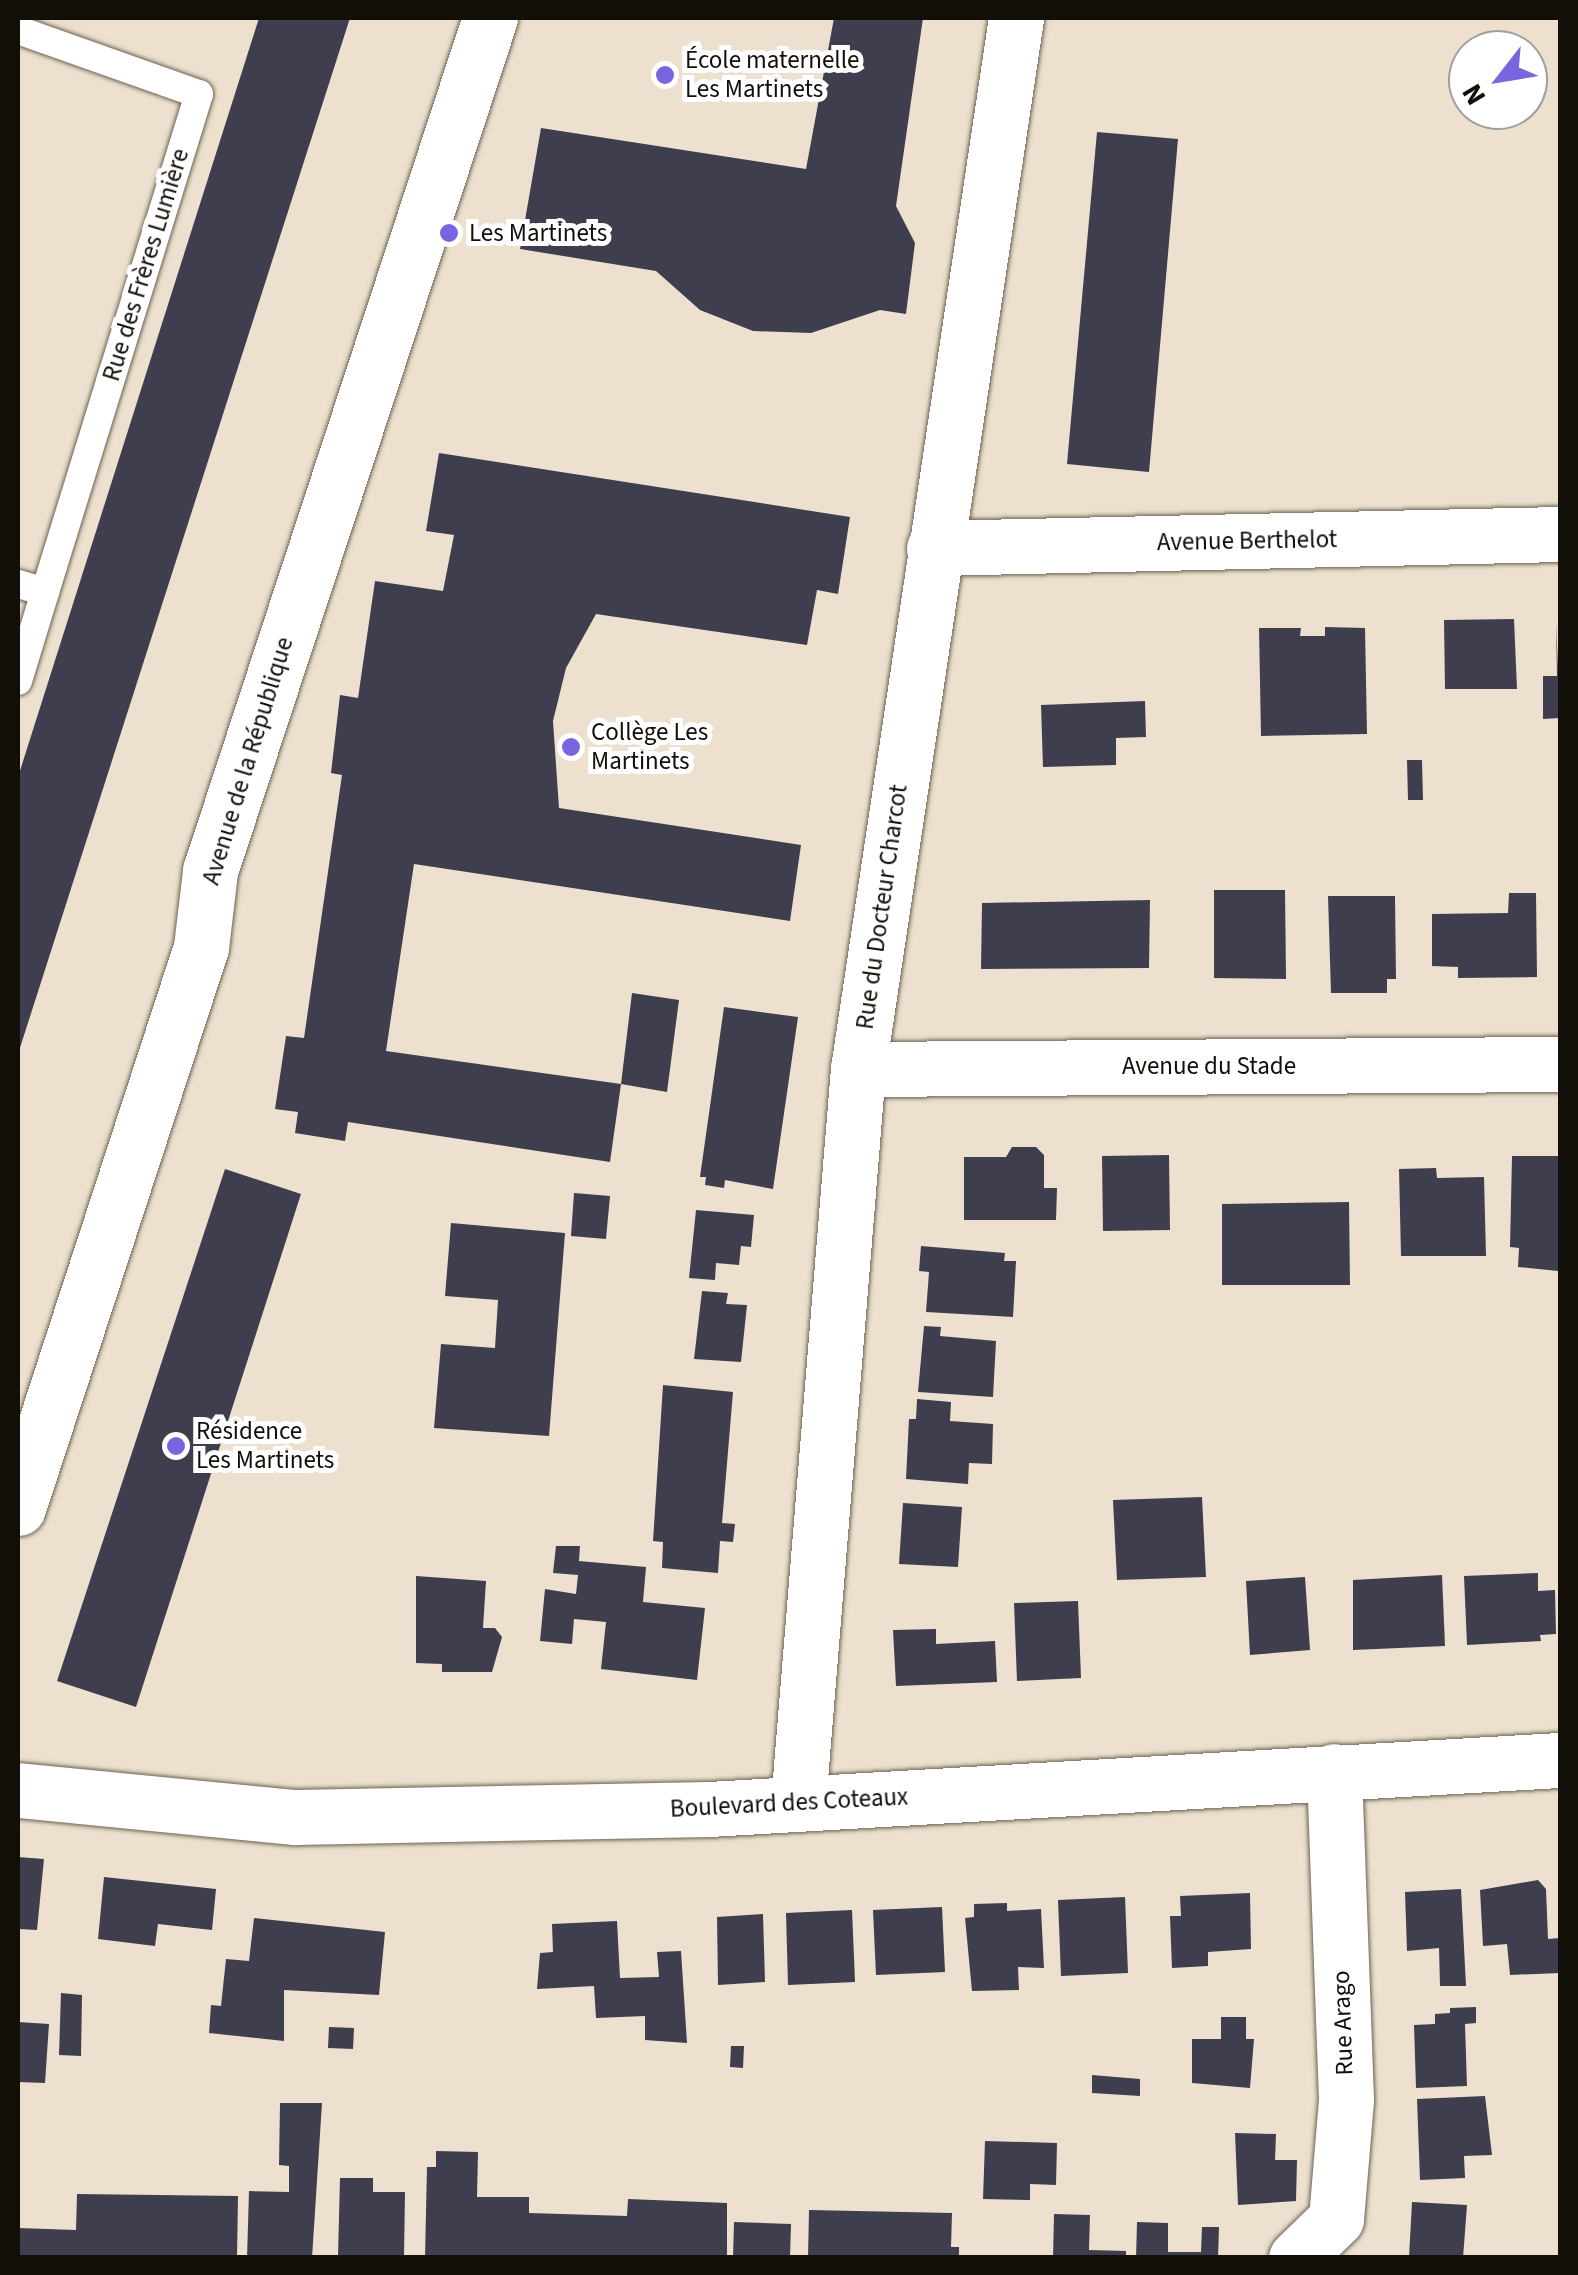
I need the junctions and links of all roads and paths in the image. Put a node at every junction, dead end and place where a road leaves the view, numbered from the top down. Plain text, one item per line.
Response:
1 (490, 18) edge
2 (1016, 18) edge
3 (18, 30) edge
4 (1560, 534) edge
5 (934, 548) junction
6 (18, 584) edge
7 (46, 592) junction
8 (18, 680) edge
9 (1560, 1064) edge
10 (858, 1069) junction
11 (18, 1508) edge
12 (1560, 1760) edge
13 (1334, 1772) junction
14 (18, 1790) edge
15 (798, 1803) junction
16 (1296, 2258) edge

1 - 11 street, Avenue de la République
2 - 5 street, Rue du Docteur Charcot
3 - 7 lane, Rue des Frères Lumière
4 - 5 street, Avenue Berthelot
5 - 10 street, Rue du Docteur Charcot
6 - 7 lane
7 - 8 lane
9 - 10 street, Avenue du Stade
10 - 15 street, Rue du Docteur Charcot
12 - 13 street, Boulevard des Coteaux
13 - 15 street, Boulevard des Coteaux
13 - 16 street, Rue Arago
14 - 15 street, Boulevard des Coteaux

